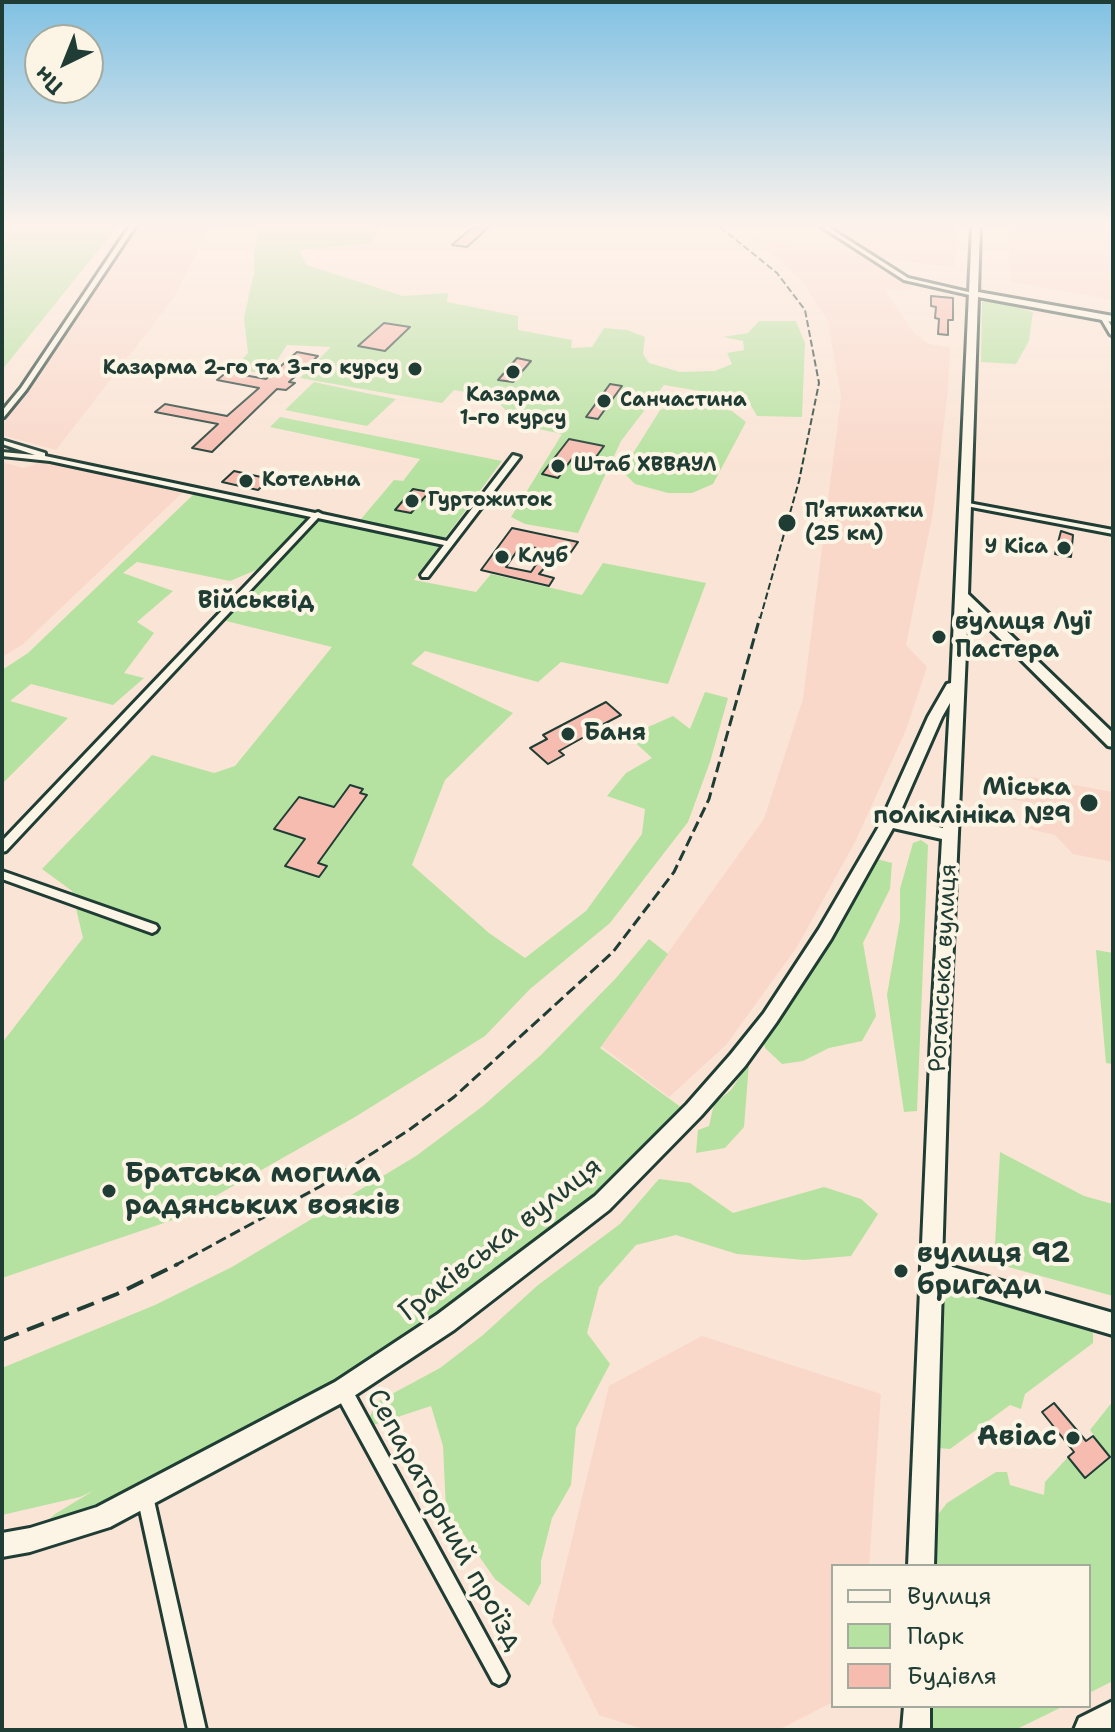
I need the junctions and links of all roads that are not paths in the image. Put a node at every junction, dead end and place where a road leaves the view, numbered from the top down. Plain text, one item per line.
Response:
1 (78, 308) edge
2 (973, 308) edge
3 (1050, 308) edge
4 (1108, 318) edge
5 (1113, 334) edge
6 (2, 416) edge
7 (2, 442) edge
8 (2, 454) edge
9 (516, 457) dead end
10 (50, 459) junction
11 (966, 504) junction
12 (318, 514) junction
13 (1113, 532) edge
14 (449, 544) junction
15 (425, 575) dead end
16 (961, 594) junction
17 (955, 682) junction
18 (1113, 742) edge
19 (889, 821) junction
20 (949, 835) junction
21 (2, 848) edge
22 (2, 875) edge
23 (152, 928) dead end
24 (932, 1272) junction
25 (1113, 1324) edge
26 (343, 1390) junction
27 (145, 1496) junction
28 (2, 1545) edge
29 (921, 1564) edge
30 (499, 1676) dead end
31 (917, 1708) edge
32 (1113, 1718) edge
33 (197, 1730) edge
34 (916, 1730) edge
35 (1091, 1730) edge

1 - 6 street
2 - 11 main road, Роганська вулиця
3 - 4 main road
4 - 5 street
7 - 10 street
8 - 10 street
9 - 14 street
10 - 12 street
11 - 13 street
11 - 16 main road, Роганська вулиця
12 - 14 street
12 - 21 street
14 - 15 street
16 - 17 main road, Роганська вулиця
16 - 18 main road
17 - 19 main road, Граківська вулиця
17 - 20 main road, Роганська вулиця
19 - 20 main road
19 - 26 main road, Граківська вулиця
20 - 24 main road, Роганська вулиця
22 - 23 street
24 - 25 main road
24 - 29 main road, Роганська вулиця
26 - 27 main road, Граківська вулиця
26 - 30 street, Сепараторний проїзд
27 - 28 main road, Граківська вулиця
27 - 33 street
31 - 34 main road
32 - 35 highway

